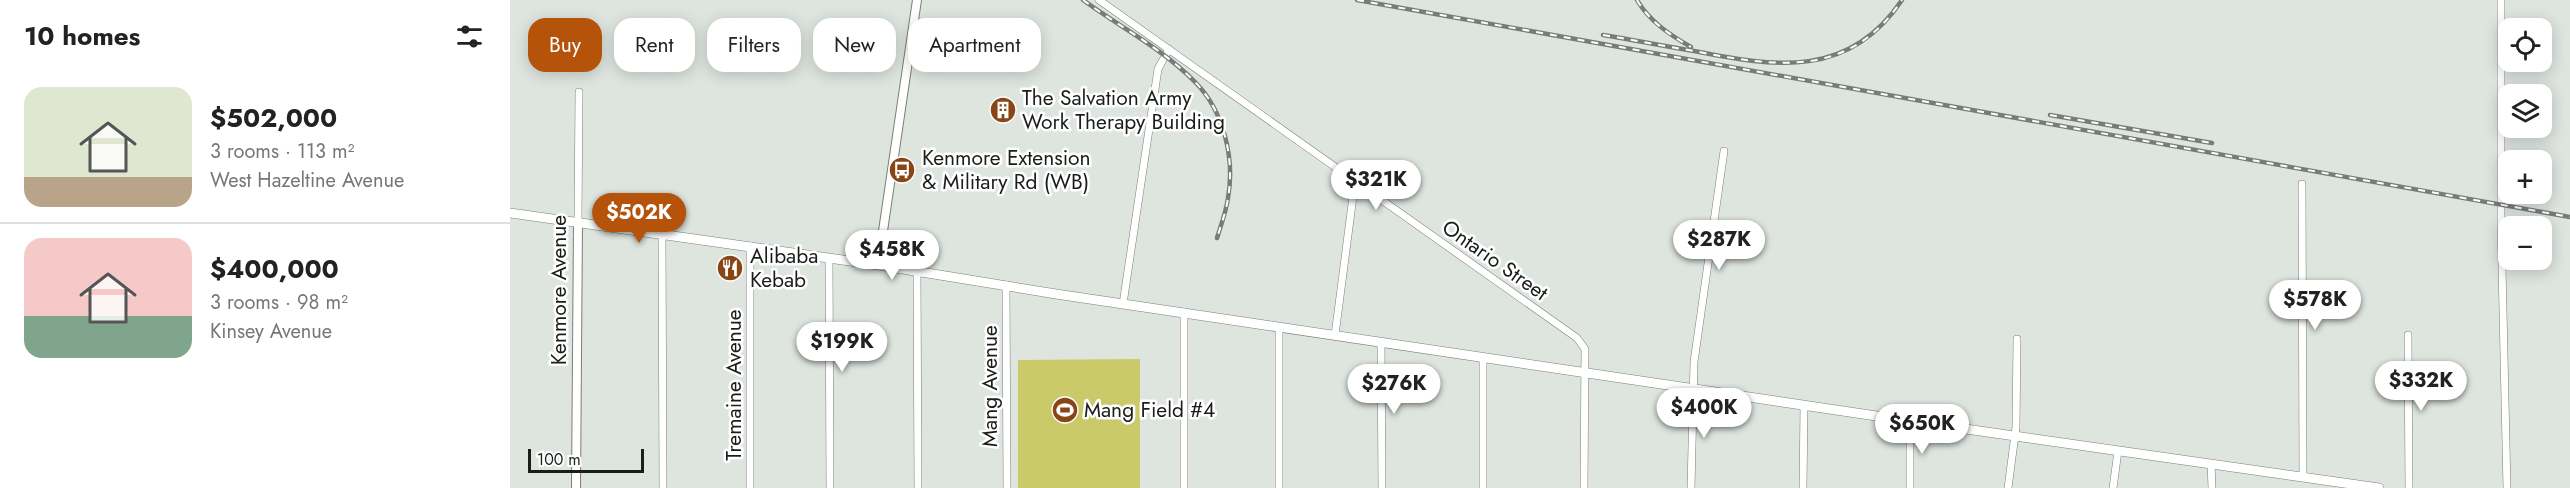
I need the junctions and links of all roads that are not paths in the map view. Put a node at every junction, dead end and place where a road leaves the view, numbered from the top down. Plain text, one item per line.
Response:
1 (917, 0) edge
2 (1099, 0) edge
3 (2501, 0) edge
4 (1169, 49) junction
5 (579, 92) dead end
6 (1724, 151) dead end
7 (1355, 181) junction
8 (2302, 184) dead end
9 (510, 213) edge
10 (578, 222) junction
11 (662, 234) junction
12 (750, 246) junction
13 (829, 258) junction
14 (878, 265) junction
15 (917, 271) junction
16 (1006, 285) junction
17 (1123, 304) junction
18 (1184, 312) junction
19 (1279, 327) junction
20 (1335, 335) junction
21 (2408, 335) dead end
22 (2017, 339) dead end
23 (1381, 342) junction
24 (1483, 357) junction
25 (1584, 372) junction
26 (1692, 389) junction
27 (1804, 406) junction
28 (1910, 422) junction
29 (2015, 436) junction
30 (2118, 451) junction
31 (2211, 464) junction
32 (2308, 481) edge
33 (576, 488) edge
34 (663, 488) edge
35 (750, 488) edge
36 (830, 488) edge
37 (918, 488) edge
38 (1007, 488) edge
39 (1184, 488) edge
40 (1279, 488) edge
41 (1382, 488) edge
42 (1483, 488) edge
43 (1584, 488) edge
44 (1691, 488) edge
45 (1803, 488) edge
46 (1910, 488) edge
47 (2008, 488) edge
48 (2113, 488) edge
49 (2212, 488) edge
50 (2379, 488) edge
51 (2409, 488) edge
52 (2507, 488) edge

1 - 14 street
2 - 4 street, Ontario Street
3 - 52 street
4 - 7 street, Ontario Street
4 - 17 street
5 - 10 street, Kenmore Avenue
6 - 26 street
7 - 20 street
7 - 25 street, Ontario Street
8 - 32 street
9 - 10 main road
10 - 11 main road
10 - 33 street, Kenmore Avenue
11 - 12 main road
11 - 34 street
12 - 13 main road
12 - 35 street, Tremaine Avenue
13 - 14 main road
13 - 36 street
14 - 15 main road
15 - 16 main road
15 - 37 street
16 - 17 main road
16 - 38 street, Mang Avenue
17 - 18 main road
18 - 19 main road
18 - 39 street
19 - 20 main road
19 - 40 street
20 - 23 main road
21 - 51 street
22 - 29 street
23 - 24 main road
23 - 41 street
24 - 25 main road
24 - 42 street
25 - 26 main road
25 - 43 street, Ontario Street
26 - 27 main road
26 - 44 street
27 - 28 main road
27 - 45 street
28 - 29 main road
28 - 46 street
29 - 30 main road
29 - 47 street
30 - 31 main road
30 - 48 street
31 - 32 main road
31 - 49 street
32 - 50 main road

